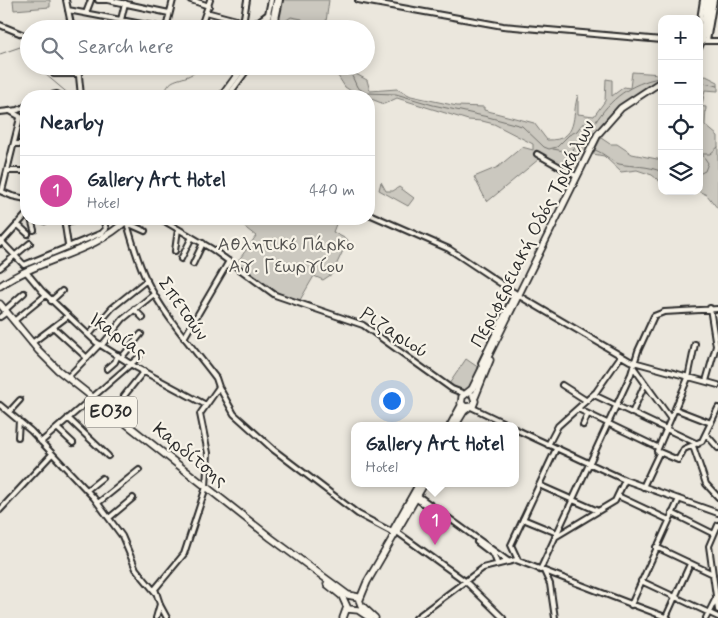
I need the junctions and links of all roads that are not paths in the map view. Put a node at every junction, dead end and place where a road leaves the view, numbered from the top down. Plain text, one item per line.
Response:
1 (66, 0) edge
2 (85, 0) edge
3 (98, 0) edge
4 (108, 0) edge
5 (112, 0) edge
6 (173, 0) edge
7 (191, 0) edge
8 (210, 0) edge
9 (248, 0) edge
10 (275, 0) edge
11 (361, 0) edge
12 (703, 0) edge
13 (707, 0) edge
14 (713, 0) edge
15 (90, 1) edge
16 (127, 2) edge
17 (384, 2) edge
18 (209, 6) junction
19 (68, 10) junction
20 (269, 11) junction
21 (206, 12) junction
22 (86, 13) junction
23 (169, 13) junction
24 (701, 15) edge
25 (70, 20) edge
26 (121, 20) joint
27 (167, 20) edge
28 (203, 20) edge
29 (236, 20) edge
30 (244, 20) edge
31 (258, 20) edge
32 (270, 20) edge
33 (272, 20) edge
34 (0, 25) edge
35 (703, 30) edge
36 (20, 33) edge
37 (703, 37) edge
38 (658, 40) edge
39 (718, 41) edge
40 (703, 42) edge
41 (78, 75) edge
42 (239, 75) edge
43 (658, 84) edge
44 (658, 89) edge
45 (80, 90) edge
46 (228, 90) edge
47 (20, 108) edge
48 (10, 111) junction
49 (0, 112) edge
50 (20, 118) joint
51 (14, 144) junction
52 (20, 144) edge
53 (537, 154) dead end
54 (7, 171) junction
55 (20, 172) edge
56 (576, 176) junction
57 (1, 191) edge
58 (20, 198) edge
59 (375, 216) edge
60 (20, 221) edge
61 (17, 224) junction
62 (33, 225) edge
63 (65, 225) edge
64 (105, 225) edge
65 (118, 225) edge
66 (119, 225) edge
67 (127, 225) edge
68 (134, 225) edge
69 (171, 225) edge
70 (178, 229) junction
71 (34, 230) dead end
72 (145, 232) dead end
73 (28, 234) dead end
74 (192, 236) junction
75 (1, 242) edge
76 (30, 243) dead end
77 (203, 243) junction
78 (68, 245) dead end
79 (175, 251) dead end
80 (15, 254) junction
81 (181, 259) dead end
82 (229, 261) junction
83 (193, 264) dead end
84 (0, 268) edge
85 (27, 273) dead end
86 (147, 280) junction
87 (0, 282) edge
88 (0, 286) edge
89 (62, 291) dead end
90 (24, 293) dead end
91 (154, 294) junction
92 (46, 295) junction
93 (518, 295) junction
94 (51, 301) junction
95 (0, 304) edge
96 (710, 308) junction
97 (718, 308) edge
98 (134, 310) junction
99 (6, 311) junction
100 (68, 316) junction
101 (0, 317) edge
102 (142, 318) dead end
103 (14, 321) junction
104 (54, 327) junction
105 (141, 334) dead end
106 (89, 335) junction
107 (184, 338) junction
108 (32, 343) junction
109 (694, 344) dead end
110 (101, 345) junction
111 (120, 356) junction
112 (621, 356) junction
113 (139, 357) dead end
114 (87, 358) junction
115 (634, 362) junction
116 (132, 364) junction
117 (634, 368) junction
118 (107, 369) dead end
119 (144, 371) junction
120 (688, 376) junction
121 (68, 378) junction
122 (706, 381) junction
123 (646, 384) junction
124 (562, 385) dead end
125 (718, 385) edge
126 (219, 388) junction
127 (452, 389) junction
128 (466, 394) junction
129 (594, 394) junction
130 (92, 396) junction
131 (124, 396) dead end
132 (20, 400) dead end
133 (587, 401) junction
134 (461, 402) junction
135 (472, 404) junction
136 (0, 405) edge
137 (616, 405) junction
138 (206, 406) junction
139 (674, 408) junction
140 (718, 408) edge
141 (578, 409) junction
142 (9, 412) junction
143 (632, 413) junction
144 (588, 414) junction
145 (68, 418) junction
146 (670, 418) junction
147 (19, 420) junction
148 (452, 422) edge
149 (457, 422) edge
150 (503, 422) edge
151 (711, 423) junction
152 (608, 424) junction
153 (583, 425) dead end
154 (57, 428) junction
155 (666, 429) junction
156 (519, 430) edge
157 (706, 434) junction
158 (718, 436) edge
159 (18, 437) dead end
160 (711, 439) junction
161 (41, 442) junction
162 (73, 443) dead end
163 (698, 444) junction
164 (548, 445) junction
165 (692, 446) junction
166 (657, 447) junction
167 (718, 448) edge
168 (556, 449) junction
169 (660, 453) junction
170 (52, 454) junction
171 (108, 456) dead end
172 (589, 464) junction
173 (139, 470) dead end
174 (102, 478) dead end
175 (625, 480) junction
176 (539, 485) junction
177 (206, 487) junction
178 (421, 487) edge
179 (421, 487) edge
180 (643, 487) junction
181 (87, 490) junction
182 (618, 496) junction
183 (418, 497) junction
184 (718, 497) edge
185 (133, 498) dead end
186 (679, 499) junction
187 (572, 500) junction
188 (98, 503) junction
189 (0, 510) edge
190 (598, 511) junction
191 (718, 513) edge
192 (672, 514) junction
193 (109, 518) junction
194 (523, 519) junction
195 (669, 520) junction
196 (718, 525) edge
197 (394, 532) junction
198 (714, 534) junction
199 (555, 536) junction
200 (656, 547) junction
201 (491, 552) junction
202 (498, 554) junction
203 (518, 560) junction
204 (508, 561) junction
205 (303, 562) junction
206 (498, 563) junction
207 (690, 564) junction
208 (489, 565) junction
209 (542, 571) junction
210 (713, 574) junction
211 (465, 581) junction
212 (641, 581) junction
213 (717, 587) edge
214 (155, 592) junction
215 (352, 596) junction
216 (717, 596) edge
217 (675, 597) junction
218 (361, 602) junction
219 (346, 603) junction
220 (631, 604) junction
221 (160, 605) junction
222 (718, 610) edge
223 (356, 611) junction
224 (708, 613) junction
225 (667, 617) edge
226 (718, 617) edge
227 (156, 618) edge
228 (167, 618) edge
229 (343, 618) edge
230 (348, 618) edge
231 (370, 618) edge
232 (375, 618) edge
233 (416, 618) edge
234 (504, 618) edge
235 (555, 618) edge
236 (706, 618) edge

1 - 19 street
2 - 15 street
3 - 4 street
4 - 5 street
5 - 16 street
6 - 23 street
7 - 18 street
8 - 18 street
9 - 30 street
10 - 20 street
10 - 33 main road
11 - 17 street
12 - 24 street
13 - 35 main road
14 - 37 main road
15 - 22 street
16 - 23 street
16 - 26 street
17 - 38 street
18 - 21 street
19 - 22 street
19 - 25 street
20 - 31 street
20 - 32 street
21 - 28 street
21 - 29 street
22 - 26 street
23 - 27 street
34 - 36 street
39 - 40 street
41 - 45 street
42 - 46 main road
43 - 56 main road, Περιφερειακή Οδός Τρικάλων
44 - 93 main road, Περιφερειακή Οδός Τρικάλων
47 - 48 street
48 - 49 street
48 - 50 street
50 - 51 street
51 - 52 street
51 - 54 street
53 - 56 street
54 - 55 street
54 - 57 street
56 - 93 main road, Περιφερειακή Οδός Τρικάλων
57 - 58 street
59 - 93 street
60 - 61 street
61 - 73 street
61 - 75 street
62 - 71 street
63 - 78 street
64 - 80 street
65 - 87 main road
66 - 88 main road
67 - 86 street, Σπετσών
68 - 72 street
69 - 70 street, Ριζαριού
70 - 74 street, Ριζαριού
70 - 79 street
74 - 77 street, Ριζαριού
74 - 81 street
75 - 80 street
76 - 80 street
77 - 82 street, Ριζαριού
77 - 83 street
80 - 84 street
82 - 107 street
82 - 127 street, Ριζαριού
85 - 92 street, Ικαρίας
86 - 91 street, Σπετσών
86 - 106 street
89 - 94 street
90 - 99 street
91 - 98 street
91 - 107 street, Σπετσών
92 - 94 street, Ικαρίας
92 - 103 street
93 - 112 street
93 - 128 main road, Περιφερειακή Οδός Τρικάλων
93 - 135 main road, Περιφερειακή Οδός Τρικάλων
94 - 100 street, Ικαρίας
95 - 99 main road, Καρδίτσης / ΕΟ30
96 - 97 street
96 - 115 street
96 - 122 street
98 - 102 street
98 - 110 street
99 - 101 street
99 - 103 main road, Καρδίτσης / ΕΟ30
100 - 104 street
100 - 106 street, Ικαρίας
103 - 108 main road, Καρδίτσης / ΕΟ30
104 - 108 street
104 - 114 street
105 - 111 street
106 - 110 street, Ικαρίας
107 - 126 street, Σπετσών
108 - 121 main road, Καρδίτσης / ΕΟ30
109 - 120 street
110 - 111 street, Ικαρίας
110 - 114 street
111 - 116 street, Ικαρίας
111 - 118 street
112 - 115 street
112 - 129 street
113 - 116 street
114 - 121 street
115 - 117 street
115 - 120 street
116 - 119 street, Ικαρίας
116 - 130 street
117 - 123 street
117 - 137 street
119 - 131 street
119 - 138 street, Ικαρίας
120 - 122 street
120 - 139 street
121 - 130 main road, Καρδίτσης / ΕΟ30
122 - 125 street
123 - 143 street
123 - 146 street
124 - 133 street
126 - 138 street
126 - 197 street, Σπετσών
127 - 128 street, Ριζαριού
127 - 134 street, Ριζαριού
128 - 134 main road, Περιφερειακή Οδός Τρικάλων
128 - 135 main road
129 - 133 street
129 - 137 street
130 - 145 street
130 - 177 main road, Καρδίτσης / ΕΟ30
132 - 142 street
133 - 141 street
134 - 135 main road
134 - 148 main road
135 - 149 main road, Περιφερειακή Οδός Τρικάλων
135 - 150 street
136 - 142 street
137 - 143 street
137 - 152 street
138 - 177 street
139 - 146 street
139 - 151 street
140 - 151 street
141 - 144 street
141 - 164 street
142 - 147 street
143 - 155 street
144 - 152 street
144 - 153 street
145 - 154 street
145 - 171 street
146 - 155 street
147 - 159 street
147 - 161 street
151 - 157 street
152 - 166 street
152 - 172 street
154 - 161 street
154 - 162 street
155 - 163 street
155 - 166 street
156 - 164 street
157 - 160 street
157 - 163 street
158 - 160 street
160 - 167 street
161 - 170 street
163 - 165 street
164 - 168 street
165 - 169 street
165 - 184 street
166 - 169 street
168 - 172 street
168 - 176 street
169 - 180 street
170 - 181 street
170 - 189 street
172 - 175 street
172 - 187 street
173 - 188 street
174 - 181 street
175 - 180 street
175 - 182 street
176 - 187 street
176 - 194 street
177 - 205 main road, Καρδίτσης / ΕΟ30
177 - 214 street
178 - 183 main road
179 - 183 main road
180 - 186 street
181 - 188 street
182 - 190 street
182 - 195 street
183 - 197 main road
183 - 197 main road
183 - 201 street
183 - 202 street
185 - 193 street
186 - 191 street
186 - 192 street
187 - 190 street
187 - 199 street
188 - 193 street
190 - 199 street
192 - 195 street
192 - 198 street
193 - 214 street
194 - 199 street
194 - 203 street
195 - 200 street
196 - 198 street
197 - 211 street, Σπετσών
197 - 215 main road
197 - 218 main road
198 - 210 street
199 - 209 street
200 - 207 street
200 - 212 street
201 - 206 street
201 - 208 street
202 - 204 street
202 - 206 street
203 - 204 street
203 - 209 street
204 - 206 street
205 - 215 main road, Καρδίτσης / ΕΟ30
205 - 219 main road, Καρδίτσης / ΕΟ30
206 - 208 street
207 - 210 street
207 - 217 street
208 - 211 street
209 - 220 street
209 - 235 street
210 - 213 street
211 - 233 street
211 - 234 street, Σπετσών
212 - 217 street
212 - 220 street
213 - 216 street
214 - 221 street
215 - 218 main road, ΕΟ30
215 - 219 main road
216 - 222 street
216 - 224 street
217 - 224 street
217 - 225 street
218 - 223 main road
218 - 232 main road, ΕΟ30
219 - 223 main road, ΕΟ30
219 - 229 main road
220 - 225 street
221 - 227 street
221 - 228 street
223 - 230 main road
223 - 231 main road, ΕΟ30
224 - 226 street
224 - 236 street

